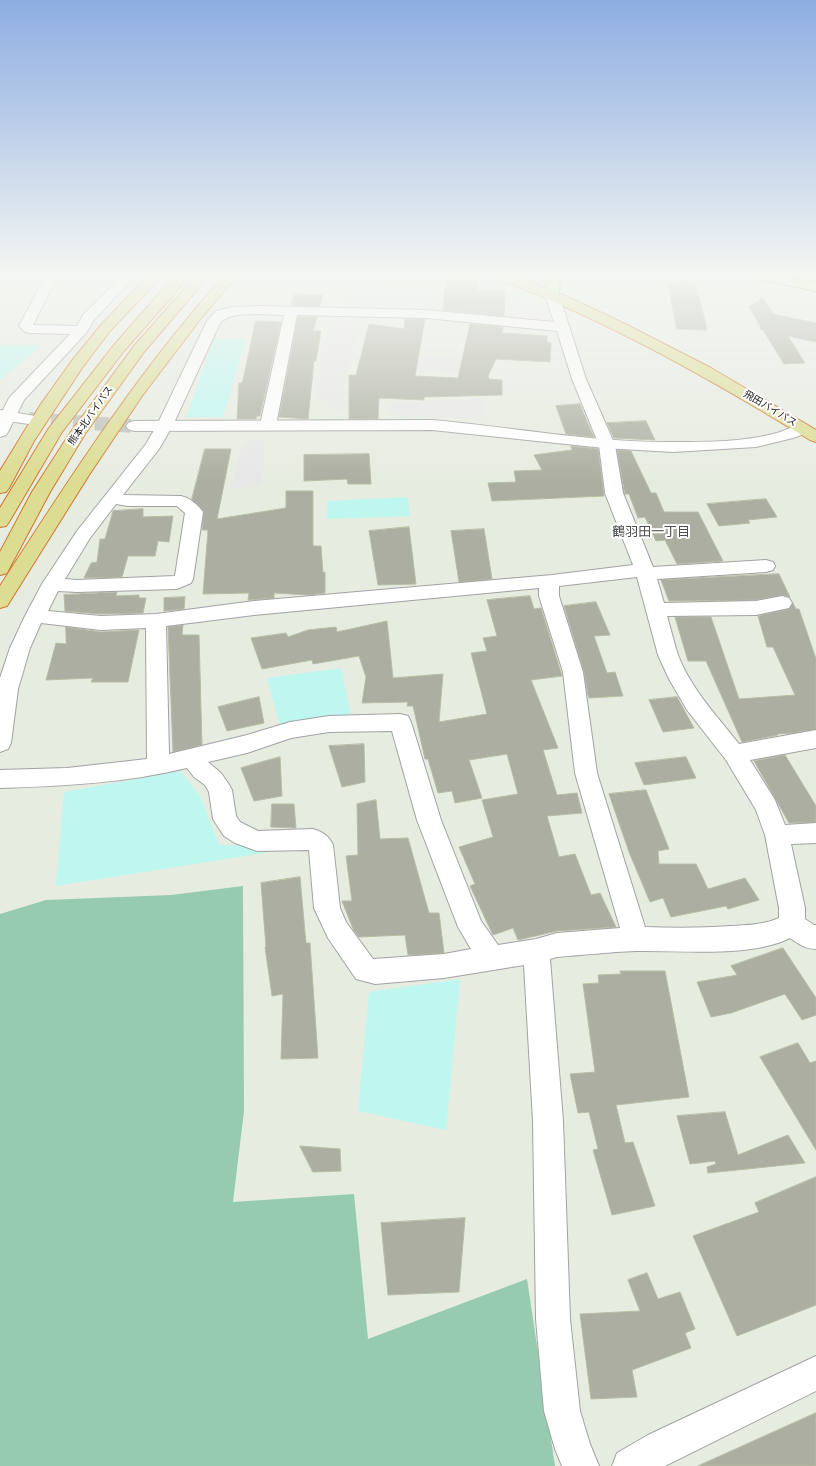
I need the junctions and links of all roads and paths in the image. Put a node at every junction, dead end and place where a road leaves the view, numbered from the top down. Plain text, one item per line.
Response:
1 (66, 345) edge
2 (90, 345) edge
3 (121, 345) edge
4 (142, 345) edge
5 (172, 345) edge
6 (202, 345) edge
7 (284, 345) edge
8 (568, 345) edge
9 (654, 345) edge
10 (4, 416) edge
11 (28, 419) tunnel mouth
12 (165, 425) junction
13 (268, 425) junction
14 (134, 426) tunnel mouth
15 (0, 432) edge
16 (812, 432) edge
17 (607, 445) junction
18 (0, 488) edge
19 (111, 498) junction
20 (0, 522) edge
21 (766, 566) dead end
22 (0, 569) edge
23 (645, 572) junction
24 (552, 581) junction
25 (52, 584) junction
26 (0, 601) edge
27 (782, 603) dead end
28 (656, 610) junction
29 (35, 616) junction
30 (156, 621) junction
31 (816, 739) edge
32 (0, 743) edge
33 (734, 754) junction
34 (192, 758) junction
35 (158, 766) junction
36 (0, 779) edge
37 (816, 833) edge
38 (777, 835) junction
39 (792, 924) junction
40 (816, 937) edge
41 (636, 939) junction
42 (536, 951) junction
43 (491, 958) junction
44 (816, 1373) edge
45 (581, 1466) edge
46 (630, 1466) edge

1 - 10 street
2 - 18 highway
3 - 20 highway, 熊本北バイパス
4 - 22 highway, 熊本北バイパス
5 - 26 highway
6 - 12 street
7 - 13 street
8 - 17 street
9 - 16 highway, 飛田バイパス
10 - 11 street
10 - 15 street
12 - 13 street
12 - 14 street
12 - 19 street
13 - 17 street
16 - 17 street
17 - 23 street
19 - 25 street
19 - 25 street
21 - 23 street
23 - 24 street
23 - 28 street
24 - 30 street
24 - 41 street
25 - 29 street
27 - 28 street
28 - 33 street
29 - 30 street
29 - 32 street
30 - 35 street
31 - 33 street
33 - 38 street
34 - 35 street
34 - 43 street
34 - 43 street
35 - 36 street
37 - 38 street
38 - 39 street
39 - 40 street
39 - 41 street
41 - 42 street
42 - 43 street
42 - 45 street
44 - 46 street

